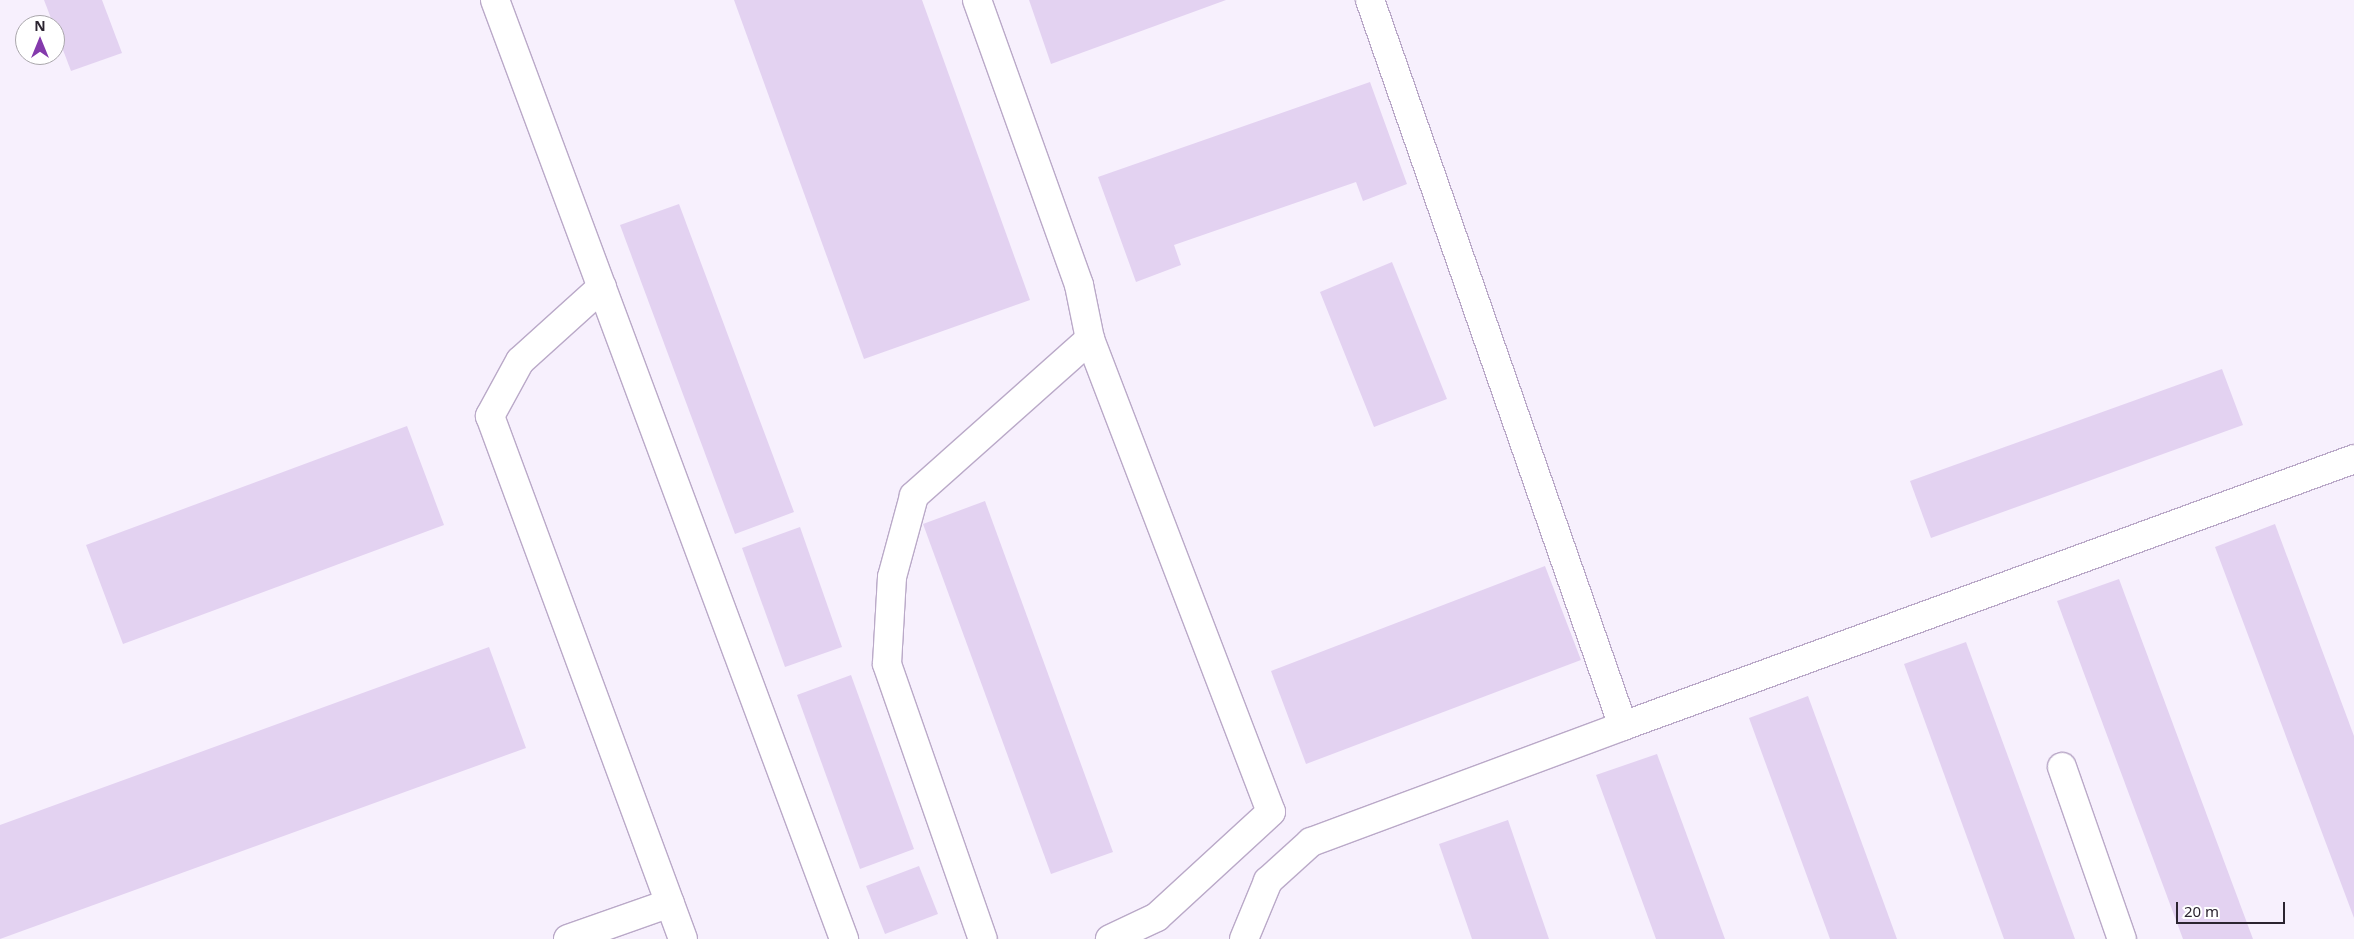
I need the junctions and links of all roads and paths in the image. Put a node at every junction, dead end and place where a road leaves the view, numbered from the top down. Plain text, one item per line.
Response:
1 (495, 0) edge
2 (977, 0) edge
3 (1370, 0) edge
4 (602, 287) junction
5 (1090, 339) junction
6 (2354, 459) edge
7 (1623, 726) junction
8 (2062, 768) dead end
9 (670, 903) junction
10 (568, 939) edge
11 (683, 939) edge
12 (844, 939) edge
13 (982, 939) edge
14 (1110, 939) edge
15 (1244, 939) edge
16 (2122, 939) edge

1 - 4 lane
2 - 5 lane
3 - 7 lane
4 - 9 lane
4 - 12 lane
5 - 13 lane
5 - 14 lane
6 - 7 lane
7 - 15 lane
8 - 16 lane
9 - 10 lane
9 - 11 lane

